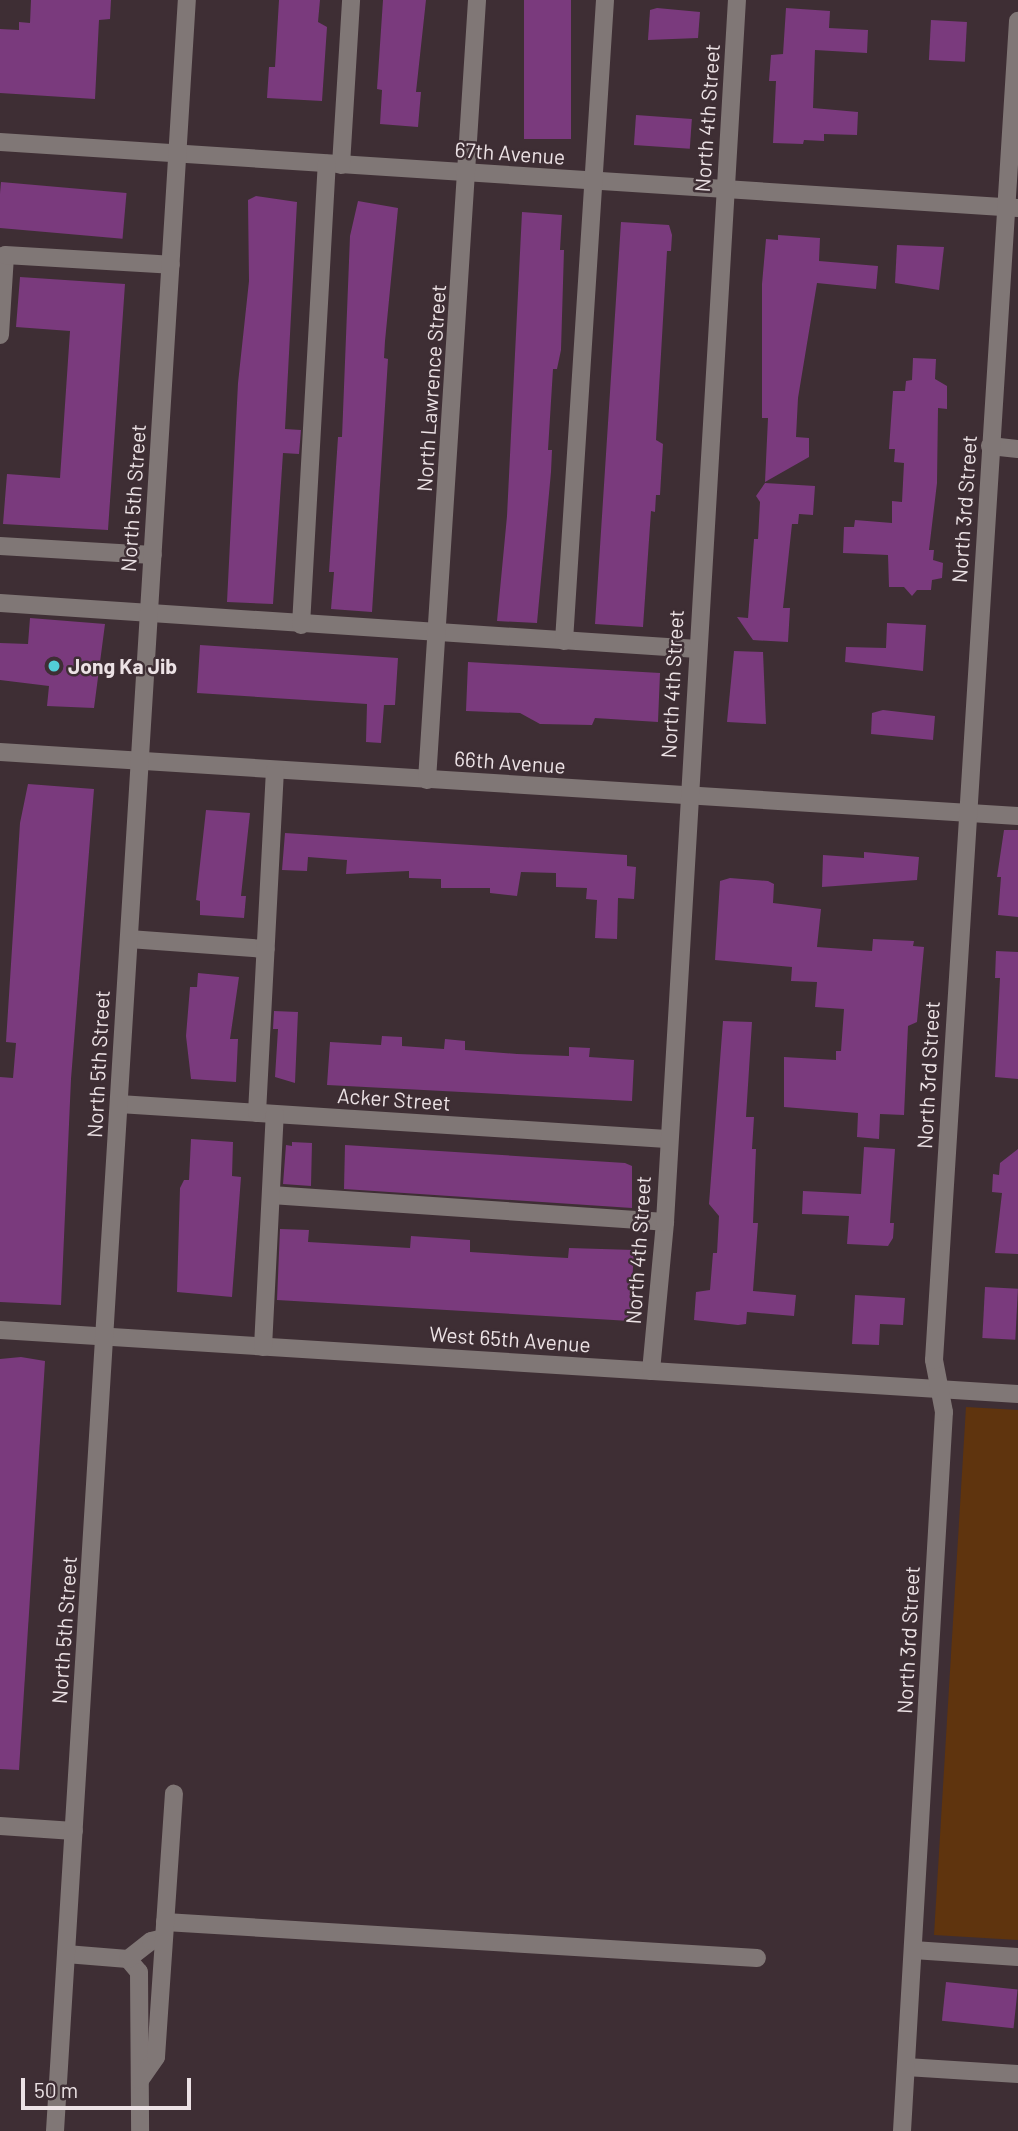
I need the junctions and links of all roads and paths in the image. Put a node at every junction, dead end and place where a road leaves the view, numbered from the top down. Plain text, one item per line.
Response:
1 (187, 0) edge
2 (351, 0) edge
3 (477, 0) edge
4 (605, 0) edge
5 (737, 0) edge
6 (1018, 21) edge
7 (0, 142) edge
8 (177, 155) junction
9 (334, 164) junction
10 (468, 173) junction
11 (596, 181) junction
12 (724, 189) junction
13 (1012, 207) edge
14 (171, 265) junction
15 (0, 335) edge
16 (990, 446) junction
17 (1018, 449) edge
18 (0, 546) edge
19 (153, 555) junction
20 (0, 603) edge
21 (149, 614) junction
22 (301, 625) junction
23 (437, 634) junction
24 (564, 641) junction
25 (697, 649) junction
26 (0, 752) edge
27 (140, 761) junction
28 (275, 770) junction
29 (427, 780) junction
30 (688, 796) junction
31 (967, 814) junction
32 (1018, 816) edge
33 (129, 939) junction
34 (266, 949) junction
35 (119, 1104) junction
36 (266, 1113) junction
37 (667, 1139) junction
38 (271, 1195) junction
39 (665, 1222) junction
40 (0, 1330) edge
41 (105, 1337) junction
42 (263, 1347) junction
43 (651, 1371) junction
44 (942, 1390) junction
45 (1018, 1394) edge
46 (174, 1794) dead end
47 (0, 1826) edge
48 (74, 1831) junction
49 (164, 1930) junction
50 (913, 1950) junction
51 (66, 1954) junction
52 (1018, 1957) edge
53 (757, 1958) dead end
54 (128, 1959) junction
55 (906, 2067) junction
56 (1018, 2074) edge
57 (140, 2080) junction
58 (55, 2131) edge
59 (140, 2131) edge
60 (902, 2131) edge

1 - 8 street, North 5th Street
2 - 9 street
3 - 10 street, North Lawrence Street
4 - 11 street
5 - 12 street, North 4th Street
6 - 13 street, North 3rd Street
7 - 8 street, 67th Avenue
8 - 9 street, 67th Avenue
8 - 14 street, North 5th Street
9 - 10 street, 67th Avenue
9 - 22 street
10 - 11 street, 67th Avenue
10 - 23 street, North Lawrence Street
11 - 12 street, 67th Avenue
11 - 24 street
12 - 13 street, 67th Avenue
12 - 25 street, North 4th Street
13 - 16 street, North 3rd Street
14 - 15 street
14 - 19 street, North 5th Street
16 - 17 street
16 - 31 street, North 3rd Street
18 - 19 street
19 - 21 street, North 5th Street
20 - 21 street
21 - 22 street
21 - 27 street, North 5th Street
22 - 23 street
23 - 24 street
23 - 29 street, North Lawrence Street
24 - 25 street
25 - 30 street, North 4th Street
26 - 27 street, 66th Avenue
27 - 28 street, 66th Avenue
27 - 33 street, North 5th Street
28 - 29 street, 66th Avenue
28 - 34 street
29 - 30 street, 66th Avenue
30 - 31 street, 66th Avenue
30 - 37 street, North 4th Street
31 - 32 street, 66th Avenue
31 - 44 street, North 3rd Street
33 - 34 street
33 - 35 street, North 5th Street
34 - 36 street
35 - 36 street, Acker Street
35 - 41 street, North 5th Street
36 - 37 street, Acker Street
36 - 38 street
37 - 39 street, North 4th Street
38 - 39 street
38 - 42 street
39 - 43 street, North 4th Street
40 - 41 street, West 65th Avenue
41 - 42 street, West 65th Avenue
41 - 48 street, North 5th Street
42 - 43 street, West 65th Avenue
43 - 44 street, West 65th Avenue
44 - 45 street, West 65th Avenue
44 - 50 street, North 3rd Street
46 - 49 street
47 - 48 street
48 - 51 street, North 5th Street
49 - 53 street
49 - 54 street
49 - 57 street
50 - 52 street
50 - 55 street, North 3rd Street
51 - 54 street
51 - 58 street, North 5th Street
54 - 57 street
55 - 56 street
55 - 60 street, North 3rd Street
57 - 59 street

